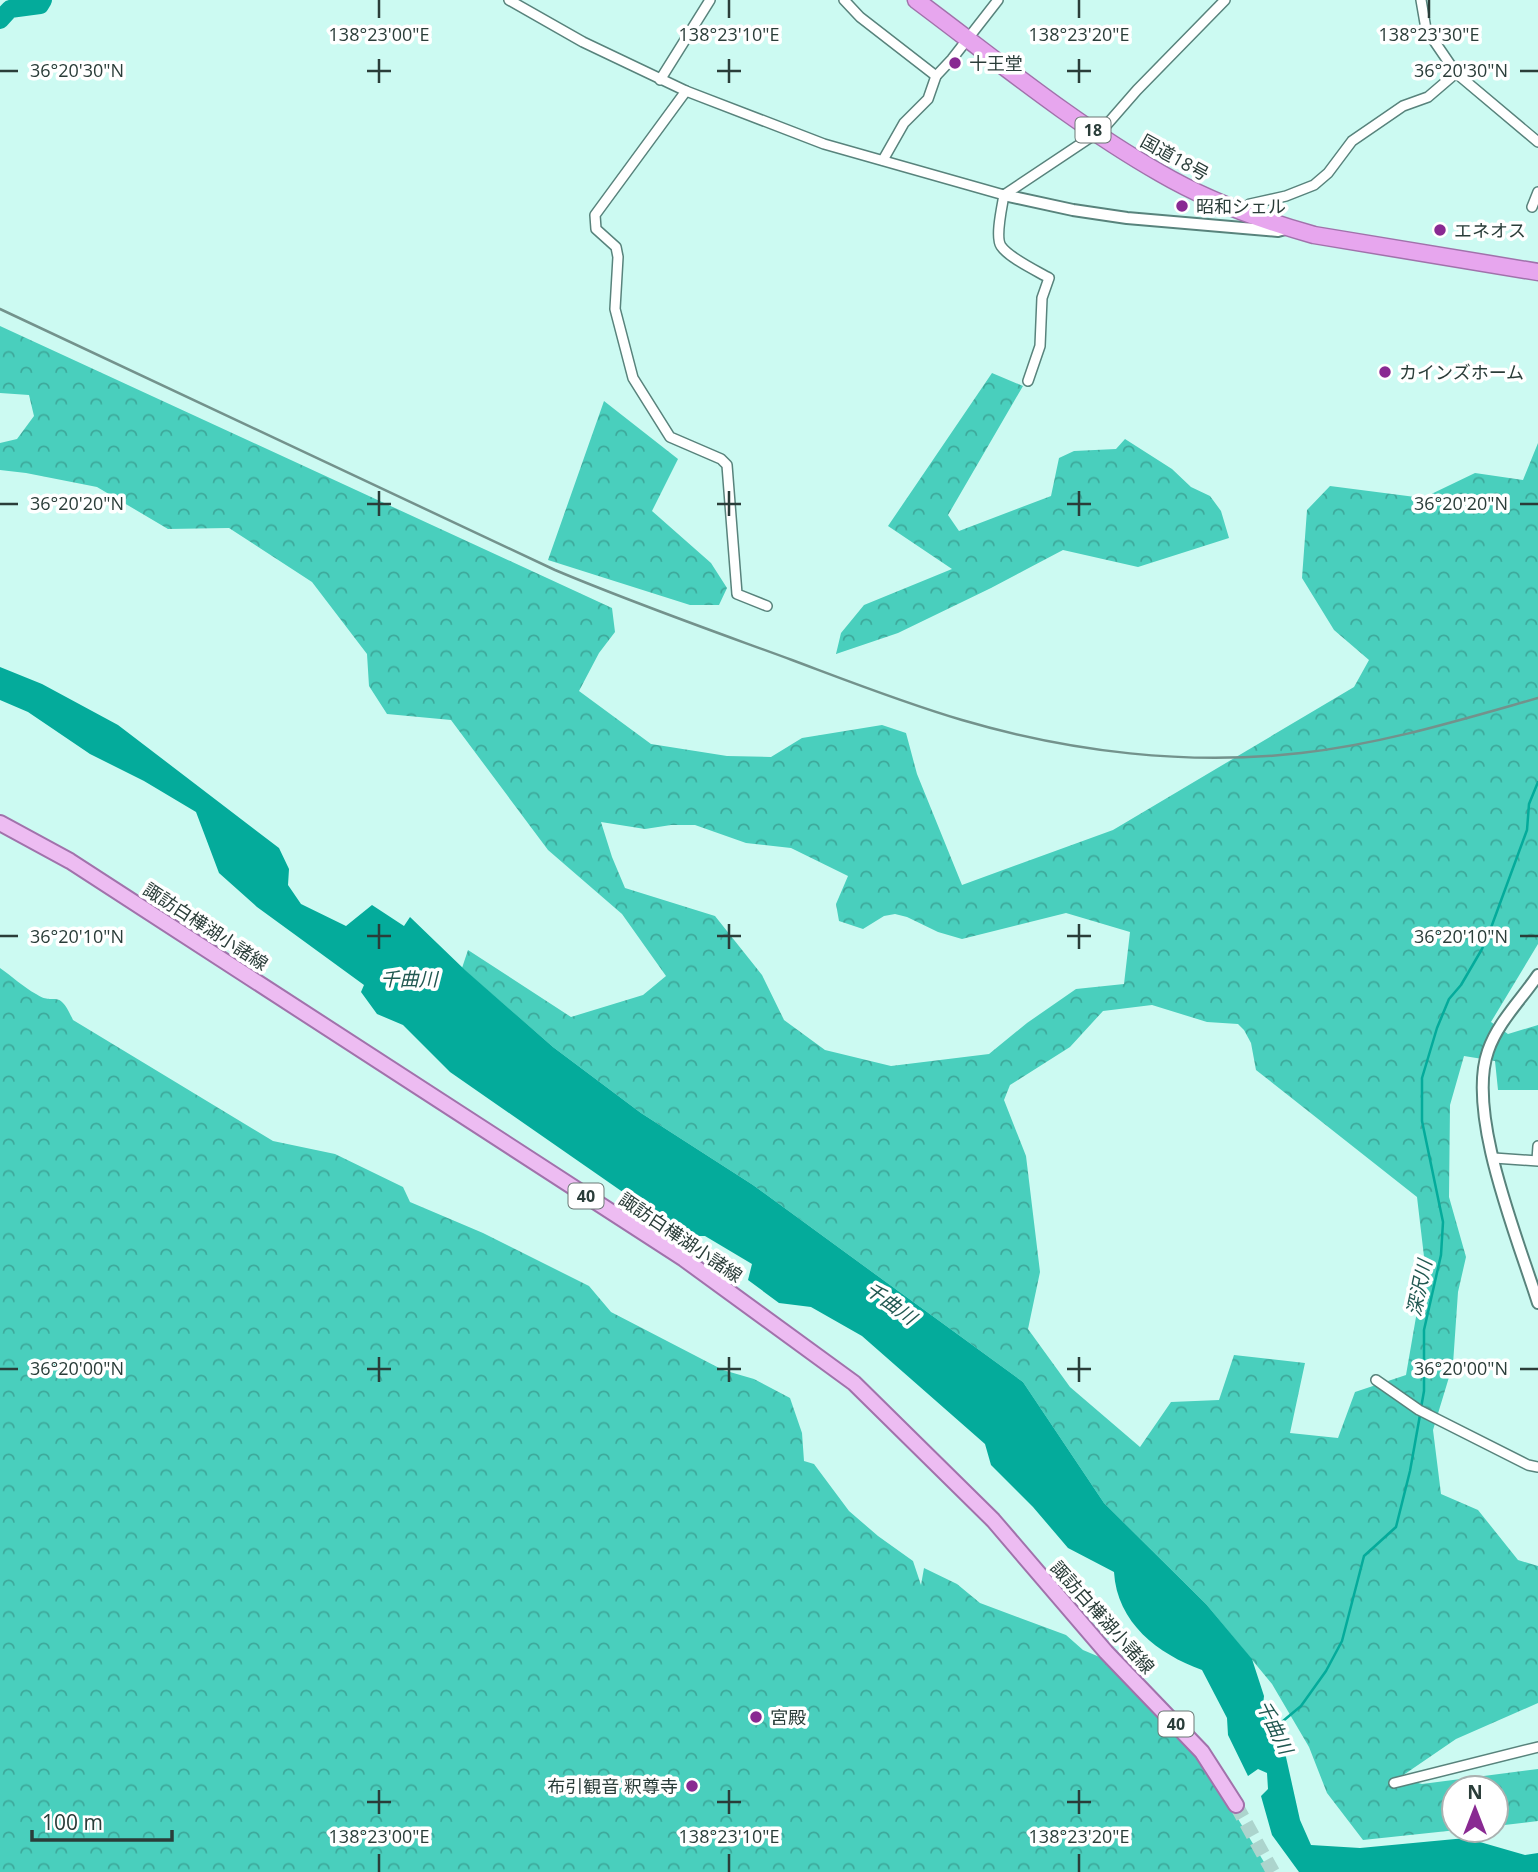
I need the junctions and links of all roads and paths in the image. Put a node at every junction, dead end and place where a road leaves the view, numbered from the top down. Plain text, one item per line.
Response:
1 (509, 0) edge
2 (710, 0) edge
3 (844, 0) edge
4 (916, 0) edge
5 (998, 0) edge
6 (1226, 0) edge
7 (1421, 0) edge
8 (968, 39) junction
9 (1455, 73) junction
10 (936, 75) junction
11 (660, 80) junction
12 (686, 91) junction
13 (1098, 134) junction
14 (1538, 142) edge
15 (883, 160) junction
16 (1538, 192) edge
17 (1004, 195) junction
18 (1532, 208) dead end
19 (1240, 211) junction
20 (1224, 227) junction
21 (1289, 228) junction
22 (1538, 272) edge
23 (1028, 381) dead end
24 (766, 606) dead end
25 (0, 823) edge
26 (1538, 975) edge
27 (1538, 1146) edge
28 (1494, 1158) junction
29 (1537, 1161) edge
30 (1538, 1303) edge
31 (1376, 1380) dead end
32 (1538, 1468) edge
33 (1538, 1747) edge
34 (1394, 1783) dead end
35 (1236, 1805) tunnel mouth

1 - 11 street
2 - 11 street
3 - 10 street
4 - 8 highway, 国道18号 / 18
5 - 8 street
6 - 13 street
7 - 9 street
8 - 10 street
8 - 13 highway, 国道18号 / 18
9 - 14 street
9 - 19 street
10 - 15 street
11 - 12 street
12 - 15 street
12 - 24 street
13 - 17 street
13 - 19 highway, 国道18号 / 18
15 - 17 street
16 - 18 street
17 - 20 street
17 - 23 street
19 - 20 street
19 - 21 highway, 国道18号 / 18
20 - 21 street
21 - 22 highway, 国道18号 / 18
25 - 35 main road, 諏訪白樺湖小諸線 / 40
26 - 28 street
27 - 29 street
28 - 29 street
28 - 30 street
31 - 32 street
33 - 34 street

